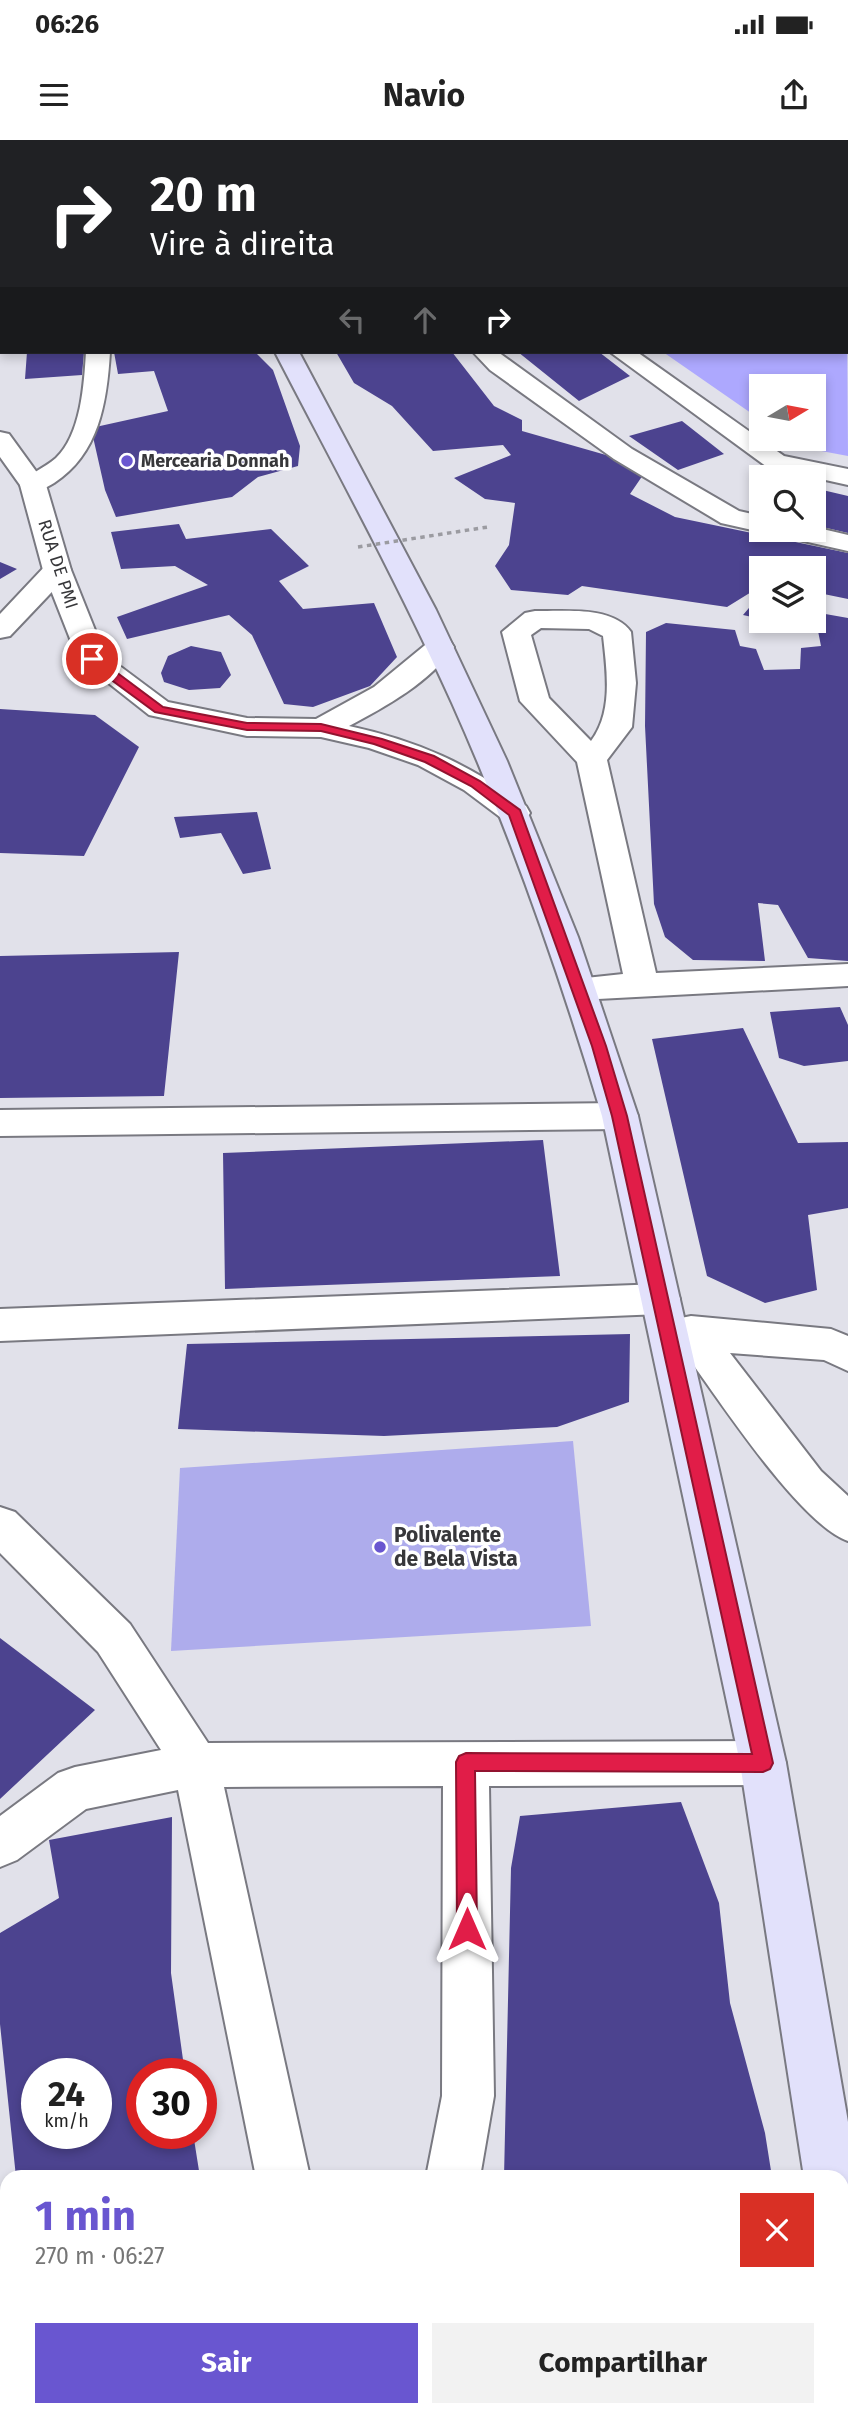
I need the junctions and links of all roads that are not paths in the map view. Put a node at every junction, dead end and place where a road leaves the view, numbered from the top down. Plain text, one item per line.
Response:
1 (98, 354) edge
2 (288, 354) edge
3 (487, 354) edge
4 (625, 354) edge
5 (0, 439) edge
6 (848, 477) edge
7 (33, 485) junction
8 (749, 521) edge
9 (826, 538) edge
10 (848, 543) edge
11 (57, 570) junction
12 (0, 630) edge
13 (440, 647) junction
14 (321, 728) junction
15 (592, 760) junction
16 (515, 813) junction
17 (848, 975) edge
18 (642, 985) junction
19 (579, 988) junction
20 (620, 1116) junction
21 (0, 1123) edge
22 (674, 1322) junction
23 (0, 1325) edge
24 (848, 1355) edge
25 (848, 1523) edge
26 (0, 1525) edge
27 (466, 1762) junction
28 (763, 1763) junction
29 (196, 1765) junction
30 (0, 1844) edge
31 (282, 2170) edge
32 (454, 2170) edge
33 (830, 2170) edge

1 - 7 street
2 - 13 main road
3 - 8 street
4 - 6 street
5 - 7 street, RUA DE PMI
7 - 11 street, RUA DE PMI
9 - 10 street
11 - 12 street
11 - 14 street, RUA DE PMI
13 - 14 street
13 - 16 main road
14 - 16 street
15 - 15 street
15 - 18 street
16 - 19 main road
17 - 18 street
18 - 19 street
19 - 20 main road
20 - 21 street
20 - 22 main road
22 - 23 street
22 - 24 street
22 - 25 street
22 - 28 main road
26 - 29 street
27 - 28 street
27 - 29 street
27 - 32 street
28 - 33 main road
29 - 30 street
29 - 31 street

